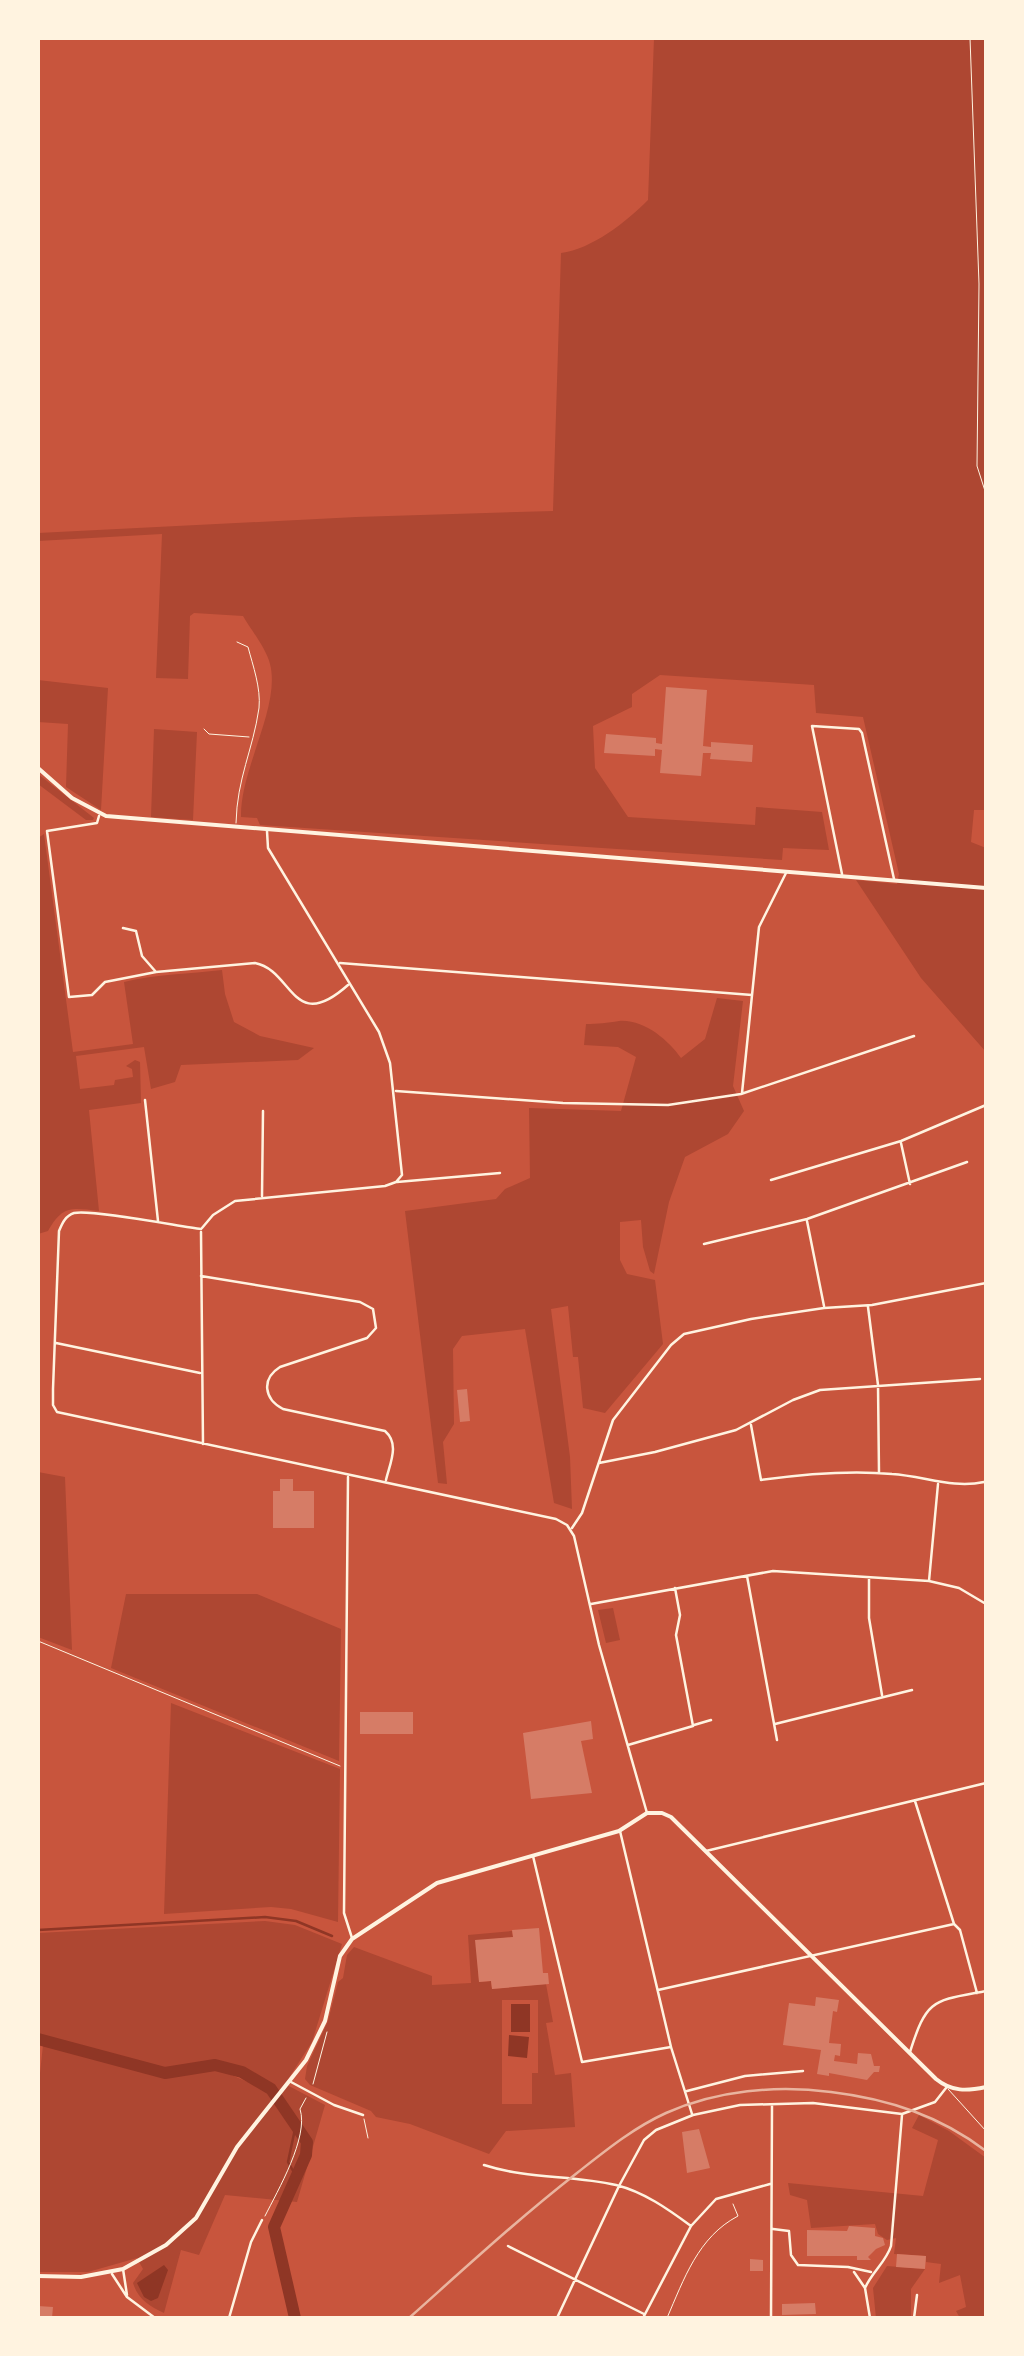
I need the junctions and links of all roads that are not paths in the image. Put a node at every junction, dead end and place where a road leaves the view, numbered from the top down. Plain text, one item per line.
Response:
1 (970, 38) edge
2 (986, 494) edge
3 (237, 642) dead end
4 (204, 729) dead end
5 (251, 737) junction
6 (38, 768) edge
7 (100, 814) junction
8 (236, 827) junction
9 (267, 829) junction
10 (787, 871) junction
11 (842, 876) junction
12 (895, 880) junction
13 (986, 888) edge
14 (123, 928) dead end
15 (337, 963) junction
16 (156, 972) junction
17 (348, 984) junction
18 (752, 995) junction
19 (914, 1036) dead end
20 (394, 1090) junction
21 (742, 1094) junction
22 (146, 1100) dead end
23 (986, 1106) edge
24 (264, 1111) dead end
25 (901, 1142) junction
26 (967, 1162) dead end
27 (500, 1174) dead end
28 (771, 1180) dead end
29 (396, 1182) junction
30 (910, 1184) junction
31 (262, 1197) junction
32 (807, 1219) junction
33 (158, 1223) junction
34 (201, 1229) junction
35 (704, 1244) dead end
36 (201, 1276) junction
37 (986, 1283) edge
38 (868, 1306) junction
39 (824, 1308) junction
40 (54, 1343) junction
41 (202, 1373) junction
42 (980, 1379) dead end
43 (878, 1386) junction
44 (750, 1424) junction
45 (203, 1445) junction
46 (598, 1463) junction
47 (878, 1473) junction
48 (348, 1476) junction
49 (984, 1482) edge
50 (385, 1483) junction
51 (938, 1483) junction
52 (571, 1530) junction
53 (747, 1575) junction
54 (868, 1577) junction
55 (929, 1581) junction
56 (674, 1588) junction
57 (589, 1604) junction
58 (986, 1604) edge
59 (912, 1690) dead end
60 (882, 1697) junction
61 (711, 1720) dead end
62 (773, 1724) junction
63 (692, 1726) junction
64 (777, 1740) dead end
65 (627, 1745) junction
66 (986, 1783) edge
67 (915, 1800) junction
68 (647, 1813) junction
69 (620, 1831) junction
70 (704, 1851) junction
71 (532, 1854) junction
72 (954, 1924) junction
73 (352, 1939) junction
74 (809, 1955) junction
75 (658, 1990) junction
76 (986, 1991) edge
77 (976, 1993) junction
78 (671, 2047) junction
79 (909, 2054) junction
80 (804, 2072) dead end
81 (291, 2082) junction
82 (946, 2087) junction
83 (986, 2087) edge
84 (686, 2092) junction
85 (772, 2104) junction
86 (902, 2114) junction
87 (693, 2115) junction
88 (363, 2116) joint
89 (986, 2131) edge
90 (368, 2138) dead end
91 (484, 2165) dead end
92 (771, 2184) junction
93 (619, 2186) junction
94 (262, 2220) road end
95 (691, 2226) junction
96 (771, 2229) junction
97 (508, 2246) dead end
98 (123, 2269) junction
99 (854, 2270) junction
100 (112, 2272) junction
101 (872, 2272) junction
102 (38, 2276) edge
103 (578, 2279) junction
104 (865, 2288) junction
105 (917, 2295) dead end
106 (127, 2296) junction
107 (644, 2317) edge
108 (155, 2318) edge
109 (229, 2318) edge
110 (556, 2318) edge
111 (771, 2318) edge
112 (870, 2318) edge
113 (914, 2318) edge

1 - 2 lane
3 - 5 lane
4 - 5 lane
5 - 8 lane
6 - 7 street
7 - 8 street
7 - 16 street
8 - 9 street
9 - 10 street
9 - 15 street
10 - 11 street
10 - 18 street
11 - 12 street
11 - 12 street
12 - 13 street
14 - 16 street
15 - 17 street
15 - 18 street
16 - 17 street
17 - 20 street
18 - 21 street
19 - 21 street
20 - 21 street
20 - 29 street
22 - 33 street
23 - 25 street
24 - 31 street
25 - 28 street
25 - 30 street
26 - 30 street
27 - 29 street
29 - 31 street
30 - 32 street
31 - 34 street
32 - 35 street
32 - 39 street
33 - 34 street
33 - 40 street
34 - 36 street
36 - 41 street
36 - 50 street
37 - 38 street
38 - 39 street
38 - 43 street
39 - 46 street
40 - 41 street
40 - 45 street
41 - 45 street
42 - 43 street
43 - 44 street
43 - 47 street
44 - 46 street
44 - 47 street
45 - 48 street
46 - 52 street
47 - 51 street
48 - 50 street
48 - 73 street
49 - 51 street
50 - 52 street
51 - 55 street
52 - 57 street
53 - 54 street
53 - 56 street
53 - 62 street
54 - 55 street
54 - 60 street
55 - 58 street
56 - 57 street
56 - 63 street
57 - 65 street
59 - 60 street
60 - 62 street
61 - 63 street
62 - 64 street
63 - 65 street
65 - 68 street
66 - 67 street
67 - 70 street
67 - 72 street
68 - 69 street
68 - 70 street
69 - 71 street
69 - 75 street
70 - 74 street
71 - 73 street
71 - 78 street
72 - 74 street
72 - 77 street
73 - 81 street
74 - 75 street
74 - 79 street
75 - 78 street
76 - 77 street
77 - 79 street
78 - 84 street
79 - 82 street
80 - 84 street
81 - 88 street
81 - 98 street
82 - 83 street
82 - 86 street
82 - 89 lane
84 - 87 street
85 - 86 street
85 - 87 street
85 - 92 street
86 - 101 street
87 - 93 street
88 - 90 lane
91 - 93 street
92 - 95 street
92 - 96 street
93 - 95 street
93 - 103 street
94 - 109 street
95 - 107 street
96 - 99 street
96 - 111 street
97 - 103 street
98 - 100 street
98 - 106 street
99 - 101 street
99 - 104 street
100 - 102 street
100 - 106 street
101 - 104 street
103 - 107 street
103 - 110 street
104 - 112 street
105 - 113 street
106 - 108 street

